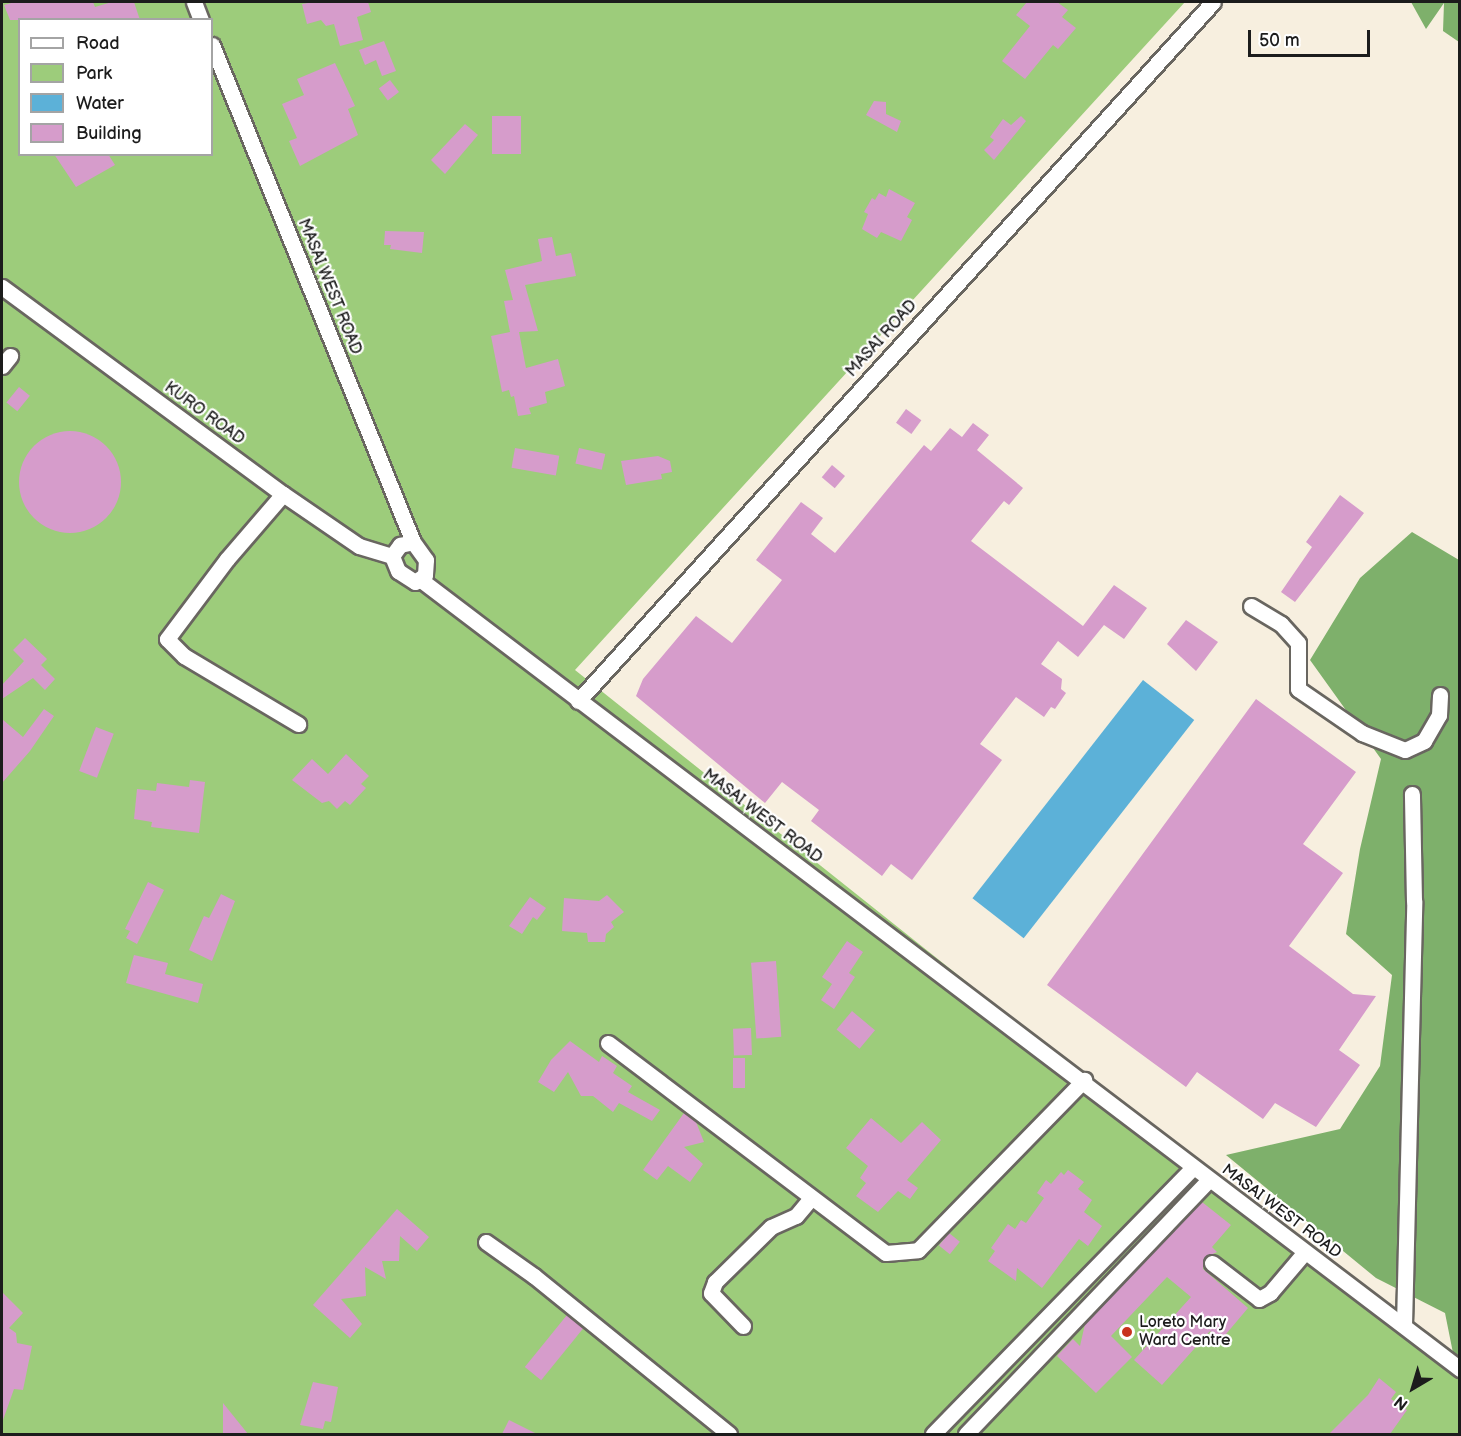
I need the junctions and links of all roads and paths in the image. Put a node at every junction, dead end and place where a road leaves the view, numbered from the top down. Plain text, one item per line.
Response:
1 (194, 2) edge
2 (1213, 2) edge
3 (200, 18) edge
4 (213, 47) edge
5 (2, 287) edge
6 (283, 494) junction
7 (413, 542) junction
8 (392, 556) junction
9 (421, 580) junction
10 (1251, 606) dead end
11 (1440, 695) dead end
12 (578, 701) junction
13 (298, 724) dead end
14 (1412, 794) dead end
15 (608, 1043) dead end
16 (1084, 1080) junction
17 (1193, 1168) junction
18 (1209, 1180) junction
19 (811, 1198) junction
20 (486, 1242) dead end
21 (1304, 1253) junction
22 (1212, 1263) dead end
23 (1404, 1325) junction
24 (743, 1326) dead end
25 (1460, 1369) edge
26 (729, 1434) edge
27 (933, 1434) edge
28 (966, 1434) edge

1 - 3 street
2 - 12 street, MASAI ROAD
4 - 7 street, MASAI WEST ROAD
5 - 6 street, KURO ROAD
6 - 8 street, KURO ROAD
6 - 13 street
7 - 8 street
7 - 9 street
8 - 9 street
9 - 12 street, MASAI WEST ROAD
10 - 11 street
12 - 16 street, MASAI WEST ROAD
14 - 23 street
15 - 19 street
16 - 17 street, MASAI WEST ROAD
16 - 19 street
17 - 18 street, MASAI WEST ROAD
17 - 27 street
18 - 21 street, MASAI WEST ROAD
18 - 28 street
19 - 24 street
20 - 26 street
21 - 22 street
21 - 23 street, MASAI WEST ROAD
23 - 25 street, MASAI WEST ROAD

